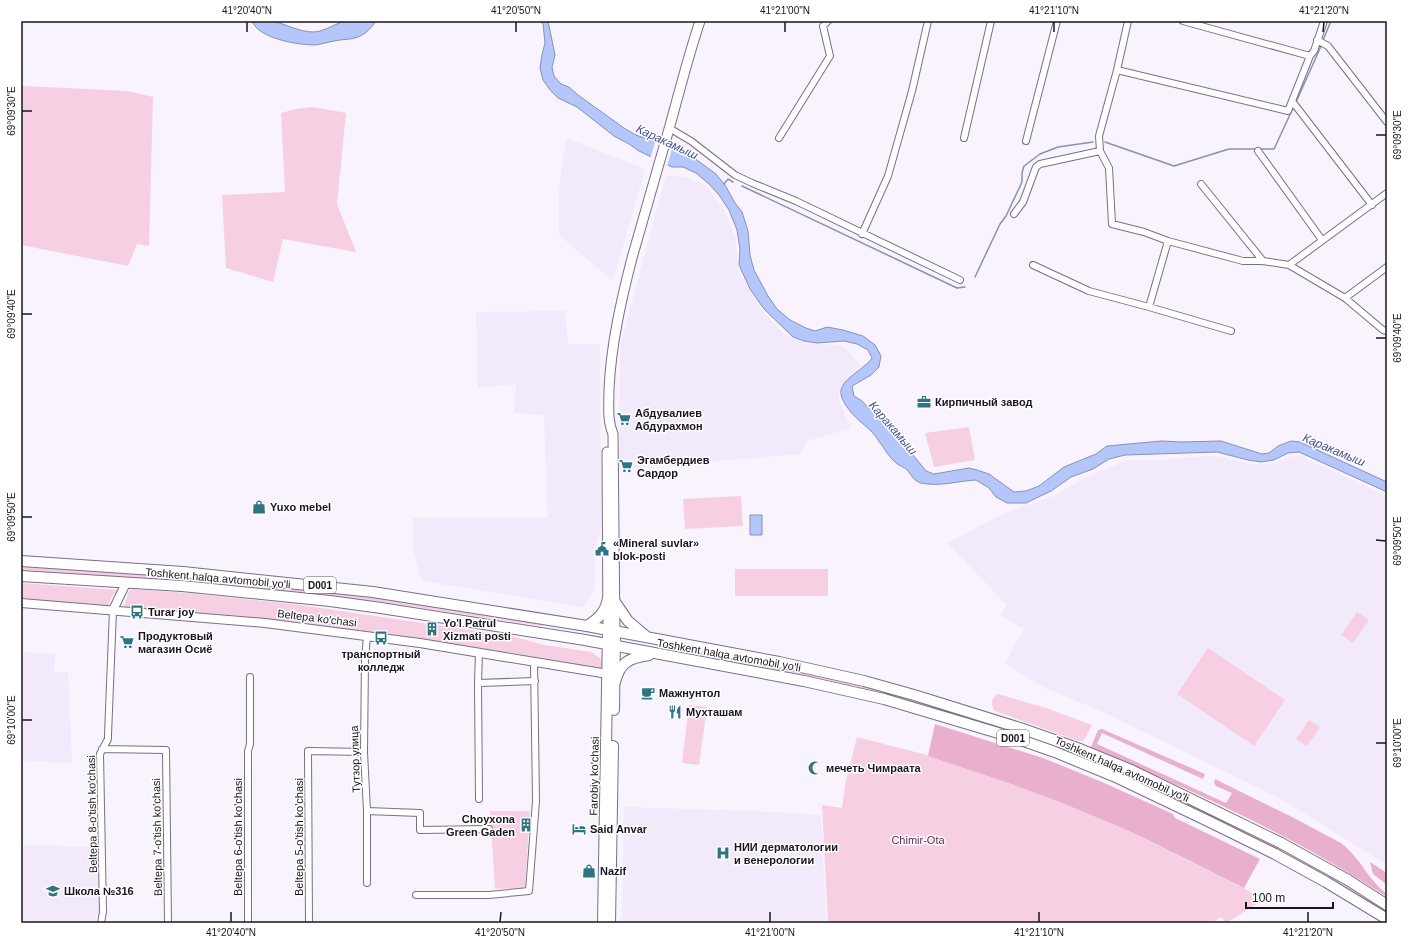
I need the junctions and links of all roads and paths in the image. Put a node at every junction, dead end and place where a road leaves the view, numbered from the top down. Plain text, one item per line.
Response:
1 (700, 21) edge
2 (828, 21) edge
3 (928, 21) edge
4 (991, 21) edge
5 (1057, 21) edge
6 (1128, 21) edge
7 (1183, 21) edge
8 (1324, 21) edge
9 (1319, 41) junction
10 (1310, 56) junction
11 (1117, 70) junction
12 (1292, 102) junction
13 (1387, 122) edge
14 (669, 128) junction
15 (779, 138) dead end
16 (964, 138) dead end
17 (1026, 142) dead end
18 (1100, 151) junction
19 (1258, 151) dead end
20 (1201, 184) dead end
21 (1387, 193) edge
22 (1372, 205) junction
23 (1014, 214) dead end
24 (862, 234) junction
25 (1322, 240) junction
26 (1168, 241) junction
27 (1263, 261) junction
28 (1033, 265) dead end
29 (1289, 265) junction
30 (1387, 267) edge
31 (960, 280) dead end
32 (1345, 298) junction
33 (1149, 306) junction
34 (1231, 331) dead end
35 (1387, 331) edge
36 (21, 561) edge
37 (211, 575) junction
38 (21, 576) edge
39 (126, 583) junction
40 (210, 589) junction
41 (612, 600) junction
42 (21, 603) edge
43 (113, 610) junction
44 (587, 626) junction
45 (612, 631) junction
46 (367, 636) junction
47 (649, 638) junction
48 (612, 645) junction
49 (479, 652) junction
50 (657, 654) junction
51 (534, 662) junction
52 (608, 674) junction
53 (250, 677) dead end
54 (536, 681) junction
55 (615, 682) junction
56 (478, 683) junction
57 (102, 749) junction
58 (364, 752) junction
59 (1100, 757) junction
60 (1095, 768) junction
61 (479, 799) dead end
62 (367, 811) junction
63 (489, 829) dead end
64 (367, 883) dead end
65 (416, 894) dead end
66 (1387, 905) edge
67 (1387, 919) edge
68 (101, 923) edge
69 (168, 923) edge
70 (248, 923) edge
71 (309, 923) edge
72 (603, 923) edge
73 (610, 923) edge

1 - 14 main road
2 - 15 street
3 - 24 street
4 - 16 street
5 - 17 street
6 - 11 street
7 - 10 street
8 - 9 street
9 - 10 street
9 - 13 street
10 - 12 street
11 - 12 street
11 - 18 street
12 - 22 street
14 - 24 street
14 - 41 main road
18 - 23 street
18 - 26 street
19 - 25 street
20 - 27 street
21 - 22 street
22 - 25 street
24 - 31 street
25 - 29 street
26 - 27 street
26 - 33 street
27 - 29 street
28 - 33 street
29 - 32 street
30 - 32 street
32 - 35 street
33 - 34 street
36 - 37 main road, Toshkent halqa avtomobil yo'li / D001
37 - 40 main road
37 - 44 main road, Toshkent halqa avtomobil yo'li / D001
38 - 39 main road, Toshkent halqa avtomobil yo'li / D001
39 - 40 main road, Toshkent halqa avtomobil yo'li / D001
39 - 43 street
40 - 48 main road, Toshkent halqa avtomobil yo'li / D001
41 - 44 main road
41 - 45 main road
41 - 47 main road
42 - 43 street, Beltepa ko'chasi
43 - 46 street, Beltepa ko'chasi
43 - 57 street, Beltepa 8-o'tish ko'chasi
44 - 45 main road, Toshkent halqa avtomobil yo'li / D001
45 - 47 main road, Toshkent halqa avtomobil yo'li / D001
45 - 48 main road, Farobiy ko'chasi
46 - 49 street, Beltepa ko'chasi
46 - 58 street, Тутзор улица
47 - 59 main road, Toshkent halqa avtomobil yo'li / D001
48 - 50 main road, Toshkent halqa avtomobil yo'li / D001
48 - 52 main road, Farobiy ko'chasi
48 - 55 main road, Farobiy ko'chasi
49 - 51 street, Beltepa ko'chasi
49 - 56 street
50 - 55 main road
50 - 60 main road, Toshkent halqa avtomobil yo'li / D001
51 - 52 street, Beltepa ko'chasi
51 - 54 street
52 - 72 main road, Farobiy ko'chasi
53 - 70 street, Beltepa 6-o'tish ko'chasi
54 - 56 street
54 - 65 street
55 - 73 main road, Farobiy ko'chasi
56 - 61 street
57 - 68 street, Beltepa 8-o'tish ko'chasi
57 - 69 street, Beltepa 7-o'tish ko'chasi
58 - 62 street, Тутзор улица
58 - 71 street, Beltepa 5-o'tish ko'chasi
59 - 60 main road
59 - 66 main road, Toshkent halqa avtomobil yo'li / D001
60 - 67 main road, Toshkent halqa avtomobil yo'li / D001
62 - 63 street
62 - 64 street, Тутзор улица

